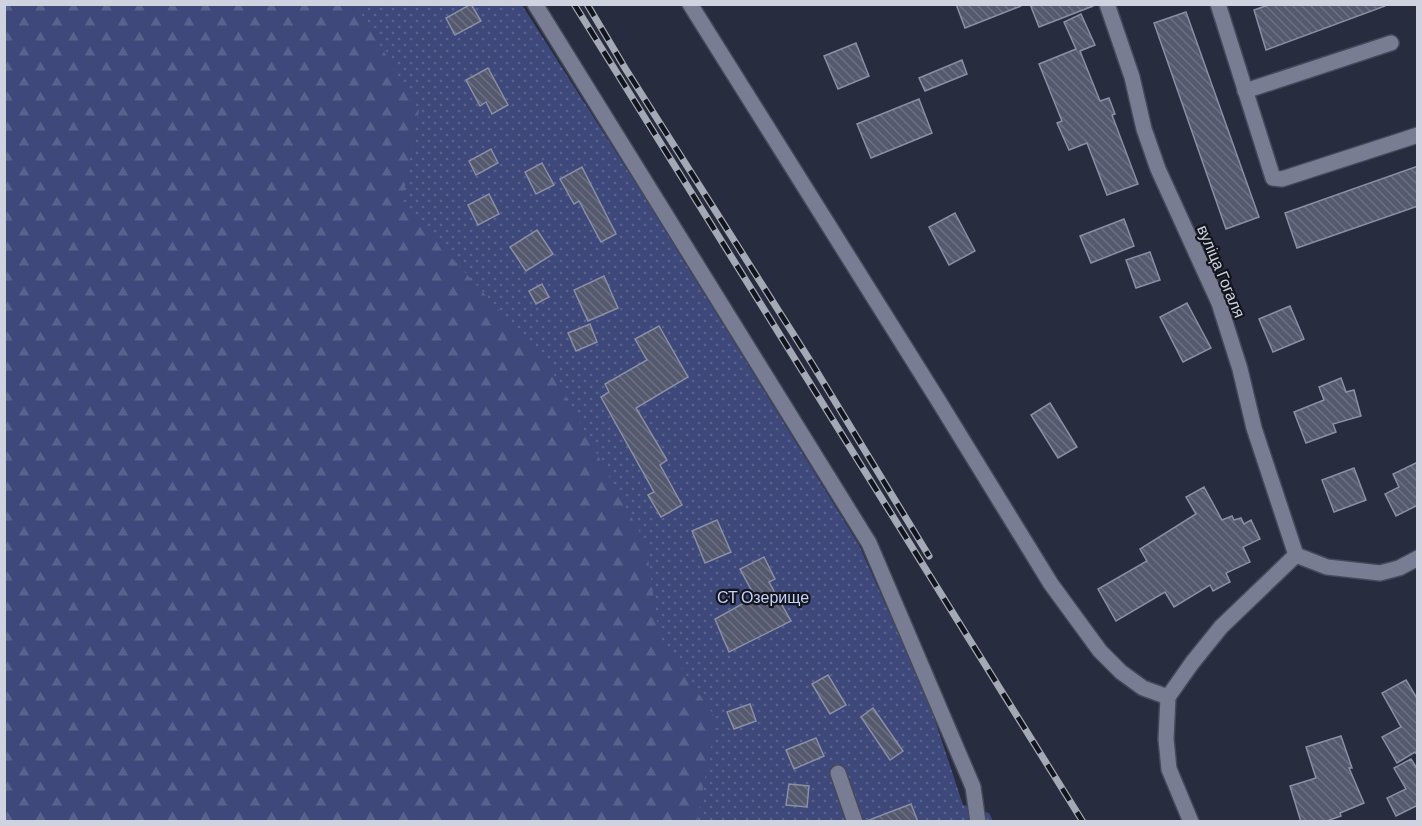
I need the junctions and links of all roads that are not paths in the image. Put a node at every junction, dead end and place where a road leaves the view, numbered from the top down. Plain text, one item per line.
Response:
1 (535, 4) edge
2 (690, 4) edge
3 (1107, 4) edge
4 (1218, 4) edge
5 (1391, 43) dead end
6 (1245, 91) junction
7 (1418, 135) edge
8 (1296, 555) junction
9 (1418, 558) edge
10 (1168, 697) junction
11 (838, 773) dead end
12 (978, 819) edge
13 (855, 822) edge
14 (1191, 822) edge

1 - 12 street
2 - 10 street
3 - 8 street, вуліца Гогаля
4 - 6 street
5 - 6 street
6 - 7 street
8 - 9 street
8 - 10 street
10 - 14 street
11 - 13 street

